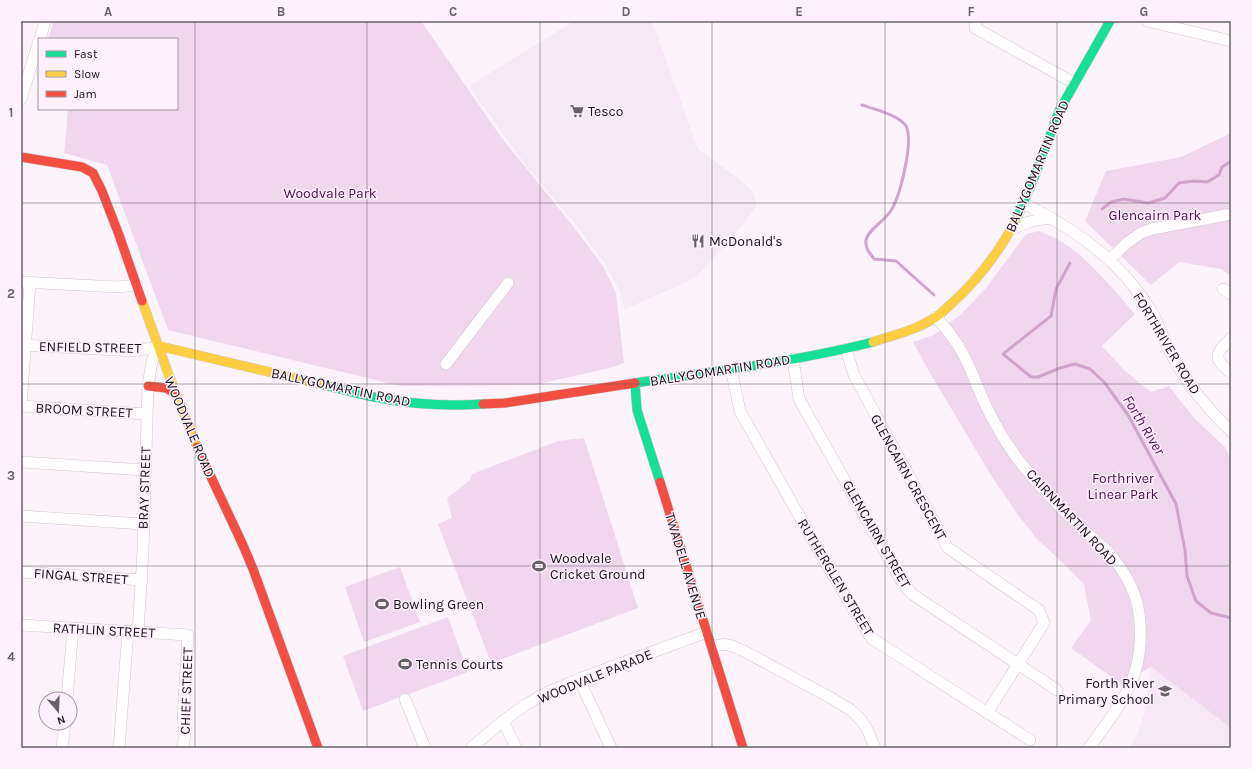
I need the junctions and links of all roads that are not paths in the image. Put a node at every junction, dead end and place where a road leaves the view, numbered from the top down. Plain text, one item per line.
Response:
1 (45, 21) edge
2 (976, 21) edge
3 (1110, 21) edge
4 (1146, 21) edge
5 (40, 38) edge
6 (1231, 41) edge
7 (38, 43) edge
8 (1074, 83) junction
9 (23, 87) edge
10 (21, 99) edge
11 (21, 157) edge
12 (1023, 203) junction
13 (1231, 214) edge
14 (1052, 218) junction
15 (1011, 230) junction
16 (1109, 260) junction
17 (26, 282) edge
18 (508, 283) dead end
19 (137, 285) junction
20 (936, 317) junction
21 (1231, 338) edge
22 (23, 345) edge
23 (159, 346) junction
24 (846, 349) junction
25 (793, 359) junction
26 (446, 364) dead end
27 (731, 369) junction
28 (1231, 373) edge
29 (635, 383) junction
30 (148, 386) junction
31 (176, 394) junction
32 (21, 406) edge
33 (146, 414) junction
34 (1231, 431) edge
35 (21, 462) edge
36 (145, 470) junction
37 (21, 516) edge
38 (143, 524) junction
39 (21, 572) edge
40 (142, 580) junction
41 (21, 625) edge
42 (73, 628) junction
43 (133, 632) junction
44 (707, 632) junction
45 (188, 635) joint
46 (712, 647) junction
47 (1018, 664) junction
48 (579, 679) junction
49 (1057, 690) dead end
50 (68, 691) edge
51 (405, 699) dead end
52 (987, 713) junction
53 (503, 722) junction
54 (64, 731) edge
55 (1030, 740) dead end
56 (62, 748) edge
57 (119, 748) edge
58 (184, 748) edge
59 (318, 748) edge
60 (425, 748) edge
61 (471, 748) edge
62 (516, 748) edge
63 (611, 748) edge
64 (743, 748) edge
65 (875, 748) edge
66 (1088, 748) edge

1 - 5 street
2 - 8 street
3 - 8 main road, BALLYGOMARTIN ROAD
4 - 6 street
7 - 9 street
8 - 12 main road, BALLYGOMARTIN ROAD
9 - 10 street
11 - 19 main road, WOODVALE ROAD
12 - 14 street, FORTHRIVER ROAD
12 - 15 main road, BALLYGOMARTIN ROAD
13 - 16 street
14 - 15 street
14 - 16 street, FORTHRIVER ROAD
15 - 20 main road, BALLYGOMARTIN ROAD
16 - 34 street, FORTHRIVER ROAD
17 - 19 street
17 - 22 street
18 - 26 street
19 - 23 main road, WOODVALE ROAD
20 - 24 main road, BALLYGOMARTIN ROAD
20 - 66 street, CAIRNMARTIN ROAD
21 - 28 street
22 - 23 street, ENFIELD STREET
22 - 32 street
23 - 29 main road, BALLYGOMARTIN ROAD
23 - 30 street, BRAY STREET
23 - 31 main road, WOODVALE ROAD
24 - 25 main road, BALLYGOMARTIN ROAD
24 - 47 street, GLENCAIRN CRESCENT
25 - 27 main road, BALLYGOMARTIN ROAD
25 - 47 street, GLENCAIRN STREET
27 - 29 main road, BALLYGOMARTIN ROAD
27 - 52 street, RUTHERGLEN STREET
29 - 44 main road, TWADELL AVENUE
30 - 31 main road
30 - 33 street, BRAY STREET
31 - 59 main road, WOODVALE ROAD
32 - 33 street, BROOM STREET
33 - 36 street, BRAY STREET
35 - 36 street
36 - 38 street, BRAY STREET
37 - 38 street
38 - 40 street, BRAY STREET
39 - 40 street, FINGAL STREET
40 - 43 street, BRAY STREET
41 - 42 street, RATHLIN STREET
42 - 43 street, RATHLIN STREET
42 - 50 street
43 - 45 street, RATHLIN STREET
43 - 57 street, BRAY STREET
44 - 46 main road, TWADELL AVENUE
44 - 48 street, WOODVALE PARADE
45 - 58 street, CHIEF STREET
46 - 64 main road, TWADELL AVENUE
46 - 65 street
47 - 49 street, GLENCAIRN STREET
47 - 52 street, GLENCAIRN CRESCENT
48 - 53 street, WOODVALE PARADE
48 - 63 street
51 - 60 street
52 - 55 street, RUTHERGLEN STREET
53 - 61 street, WOODVALE PARADE
53 - 62 street
54 - 56 street

